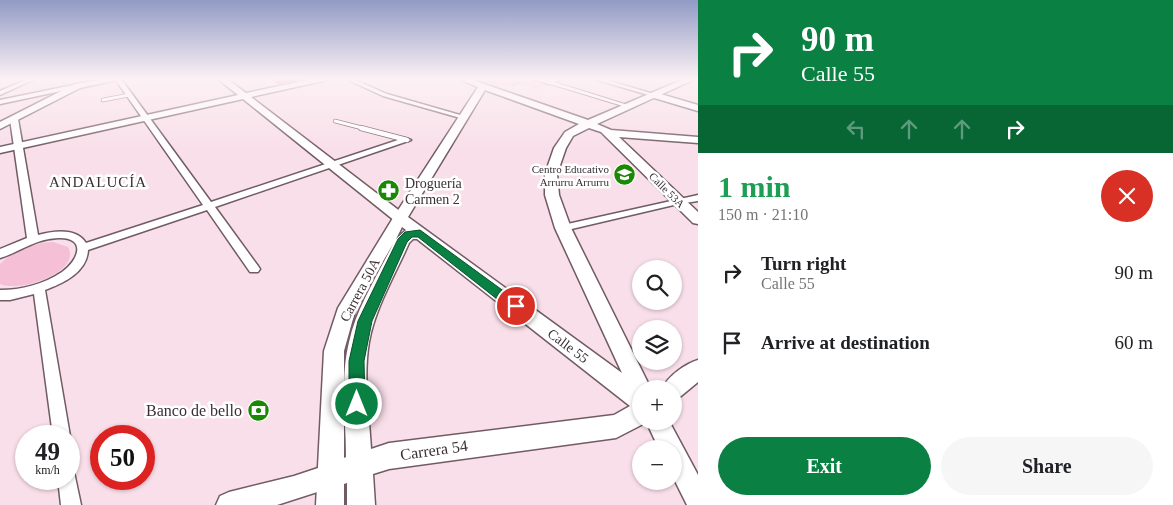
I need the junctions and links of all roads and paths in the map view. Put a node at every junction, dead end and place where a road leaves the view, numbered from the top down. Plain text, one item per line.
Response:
1 (46, 103) edge
2 (135, 103) edge
3 (215, 103) edge
4 (252, 103) edge
5 (413, 103) edge
6 (470, 103) edge
7 (535, 103) edge
8 (617, 103) edge
9 (636, 103) edge
10 (680, 103) edge
11 (628, 106) junction
12 (698, 108) edge
13 (464, 116) junction
14 (146, 118) junction
15 (14, 119) junction
16 (335, 121) dead end
17 (590, 123) junction
18 (0, 126) edge
19 (610, 132) junction
20 (407, 140) joint
21 (698, 140) edge
22 (18, 146) junction
23 (0, 150) edge
24 (332, 165) junction
25 (698, 198) edge
26 (678, 200) junction
27 (209, 206) junction
28 (400, 218) junction
29 (698, 220) edge
30 (563, 228) junction
31 (420, 234) junction
32 (33, 239) junction
33 (83, 248) junction
34 (0, 254) edge
35 (254, 269) dead end
36 (39, 289) junction
37 (0, 295) edge
38 (698, 369) edge
39 (636, 380) edge
40 (682, 382) edge
41 (632, 394) edge
42 (632, 418) edge
43 (59, 425) edge
44 (360, 466) junction
45 (682, 470) edge
46 (330, 476) junction
47 (69, 490) edge
48 (698, 501) edge
49 (71, 505) edge
50 (229, 505) edge
51 (330, 505) edge
52 (362, 505) edge

1 - 15 street
2 - 14 street
3 - 14 street
4 - 24 street
5 - 13 street
6 - 13 main road, Carrera 50A
7 - 17 main road, Calle 53A
8 - 11 street
9 - 11 main road
10 - 12 street
11 - 17 main road
13 - 28 main road, Carrera 50A
14 - 22 street
14 - 27 street
15 - 18 street
15 - 22 street
16 - 20 lane
17 - 19 main road, Calle 53A
17 - 30 main road
19 - 21 main road
19 - 26 main road, Calle 53A
20 - 24 street
22 - 23 street
22 - 32 street
24 - 27 street
24 - 28 street
25 - 26 street
26 - 29 main road, Calle 53A
26 - 30 street
27 - 33 street
27 - 35 street
28 - 31 main road, Calle 55
28 - 46 main road, Carrera 50A
30 - 39 main road
31 - 41 main road, Calle 55
31 - 44 main road, Carrera 50A
32 - 33 street
32 - 34 street
33 - 36 street
36 - 37 street
36 - 43 street
38 - 40 main road
42 - 44 main road, Carrera 54
44 - 46 main road, Carrera 54
44 - 52 main road, Carrera 50A
45 - 48 street
46 - 50 street, Carrera 54
46 - 51 main road, Carrera 50A
47 - 49 street

